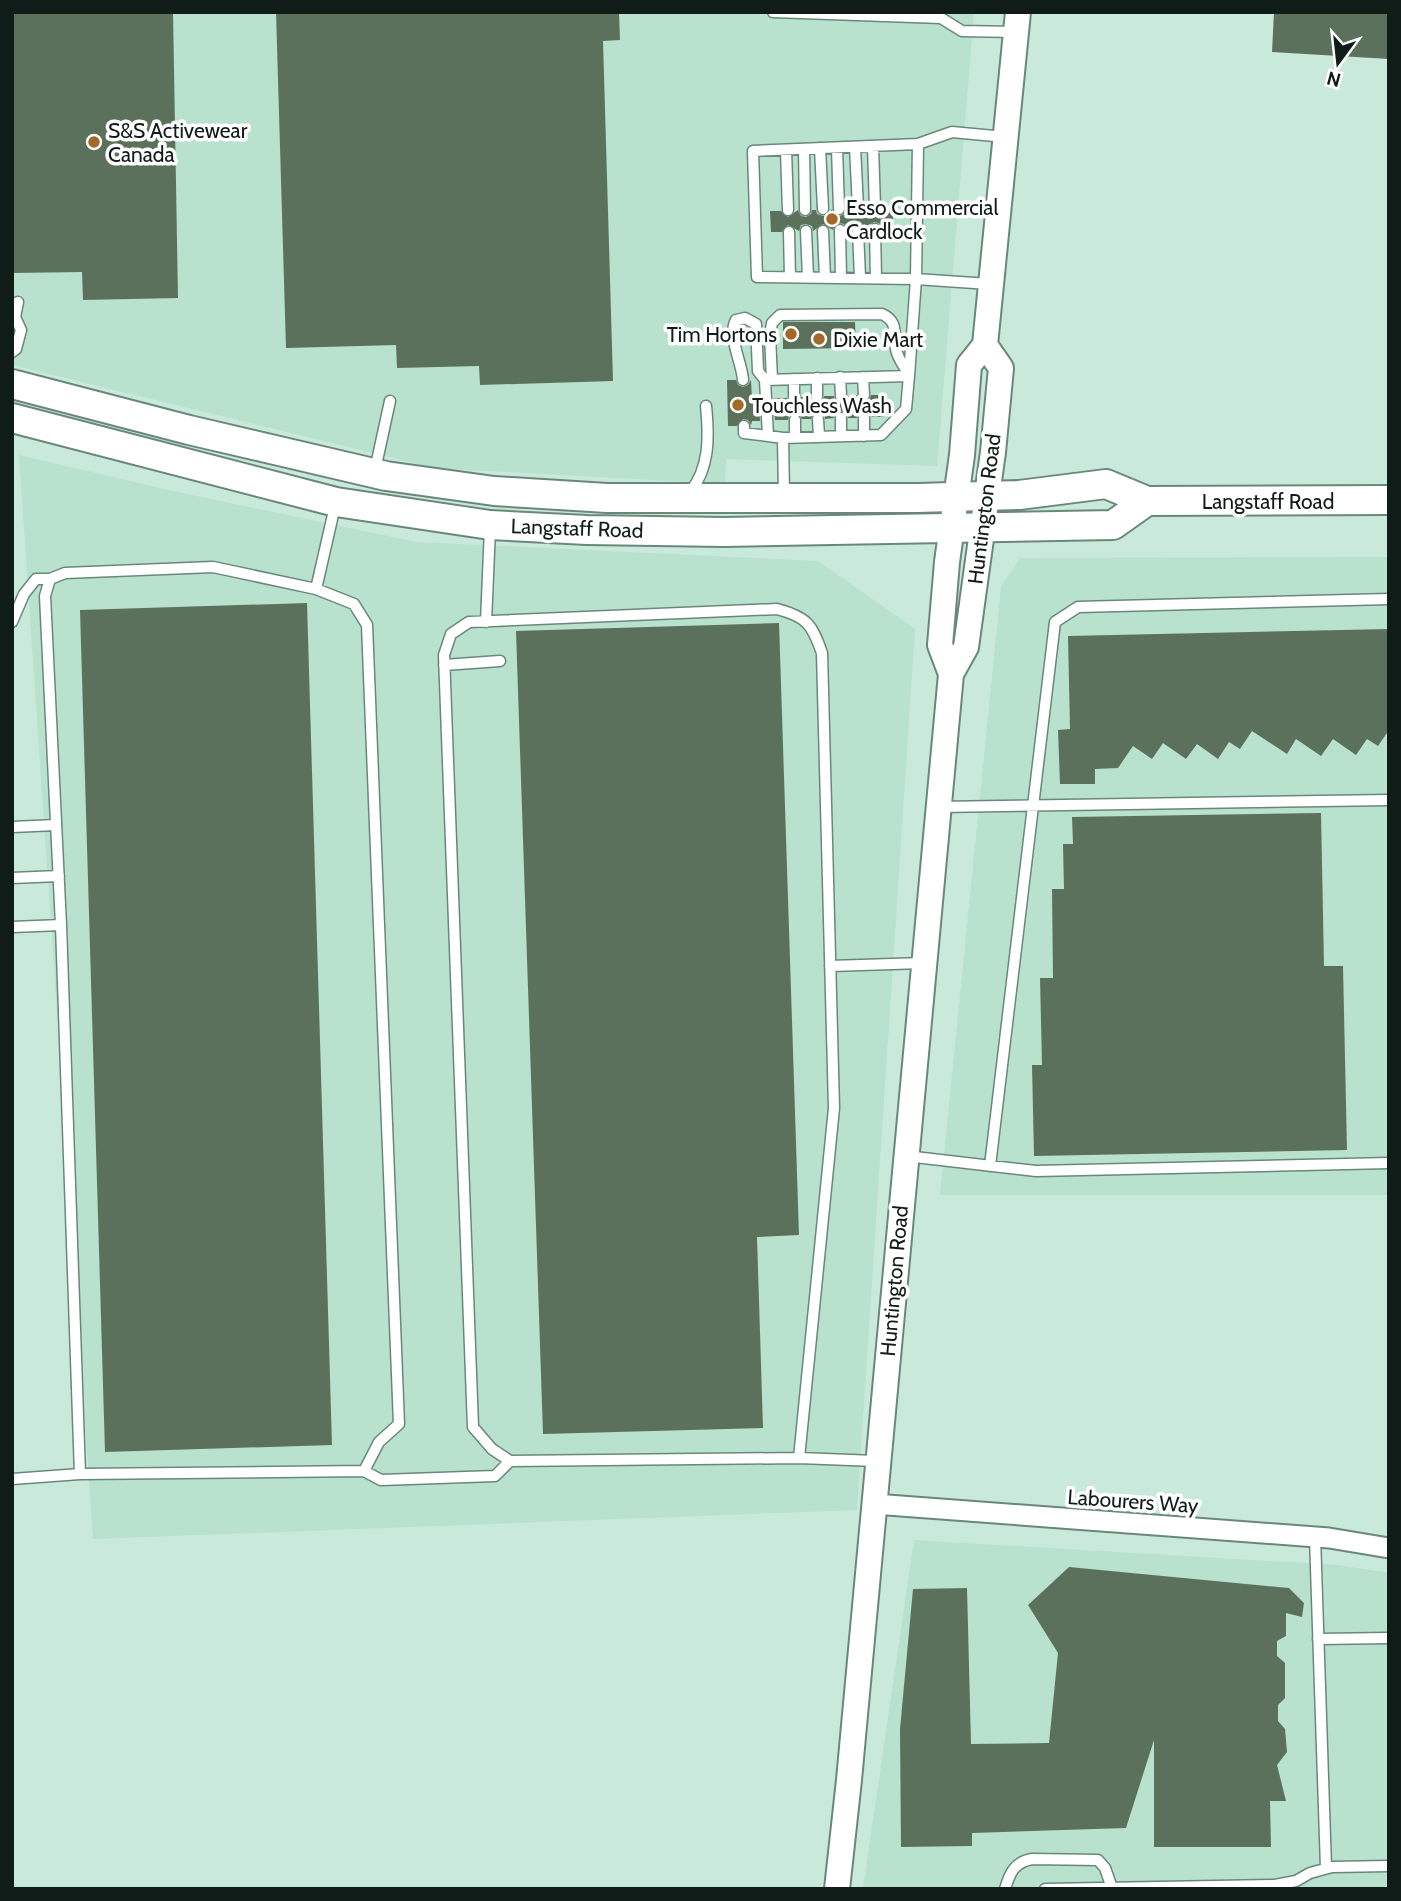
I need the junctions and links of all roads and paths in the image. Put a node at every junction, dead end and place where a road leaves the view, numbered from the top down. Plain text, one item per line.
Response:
1 (772, 12) edge
2 (1017, 22) edge
3 (1005, 137) junction
4 (918, 144) junction
5 (873, 146) junction
6 (855, 147) junction
7 (820, 148) junction
8 (837, 148) junction
9 (804, 149) junction
10 (786, 150) junction
11 (858, 208) dead end
12 (875, 208) dead end
13 (822, 209) dead end
14 (839, 209) dead end
15 (806, 210) dead end
16 (788, 211) dead end
17 (875, 229) dead end
18 (840, 230) dead end
19 (858, 230) dead end
20 (806, 231) dead end
21 (823, 231) dead end
22 (789, 232) dead end
23 (790, 277) junction
24 (808, 277) junction
25 (825, 278) junction
26 (841, 278) junction
27 (860, 278) junction
28 (876, 278) junction
29 (916, 279) junction
30 (991, 284) junction
31 (18, 302) dead end
32 (13, 318) edge
33 (985, 345) junction
34 (12, 352) edge
35 (909, 376) junction
36 (840, 377) junction
37 (863, 377) junction
38 (817, 378) junction
39 (794, 379) junction
40 (743, 380) dead end
41 (769, 380) junction
42 (12, 384) edge
43 (864, 395) dead end
44 (841, 396) dead end
45 (794, 397) dead end
46 (817, 397) dead end
47 (390, 401) dead end
48 (706, 406) dead end
49 (12, 418) edge
50 (841, 418) dead end
51 (864, 418) dead end
52 (818, 419) dead end
53 (795, 420) dead end
54 (744, 426) dead end
55 (768, 436) junction
56 (841, 436) junction
57 (864, 436) junction
58 (795, 437) junction
59 (819, 437) junction
60 (783, 438) junction
61 (375, 474) junction
62 (957, 496) junction
63 (987, 496) junction
64 (685, 498) junction
65 (785, 498) junction
66 (1389, 500) edge
67 (1147, 501) junction
68 (336, 502) junction
69 (491, 525) junction
70 (952, 527) junction
71 (982, 527) junction
72 (50, 579) junction
73 (316, 589) junction
74 (1389, 599) edge
75 (12, 622) edge
76 (486, 622) junction
77 (500, 662) dead end
78 (444, 665) junction
79 (951, 674) junction
80 (1389, 800) edge
81 (1032, 806) junction
82 (938, 807) junction
83 (56, 825) junction
84 (12, 827) edge
85 (59, 876) junction
86 (12, 878) edge
87 (61, 925) junction
88 (12, 927) edge
89 (924, 964) junction
90 (830, 967) junction
91 (906, 1156) junction
92 (1389, 1163) edge
93 (990, 1166) junction
94 (799, 1458) junction
95 (510, 1461) junction
96 (878, 1461) junction
97 (363, 1471) junction
98 (80, 1474) junction
99 (12, 1479) edge
100 (874, 1504) junction
101 (1315, 1537) junction
102 (1389, 1548) edge
103 (1389, 1638) edge
104 (1318, 1639) junction
105 (1389, 1866) edge
106 (1326, 1868) junction
107 (1112, 1888) edge
108 (837, 1889) edge
109 (1005, 1889) edge
110 (1045, 1889) edge

1 - 2 lane
2 - 3 street, Huntington Road
3 - 4 lane
3 - 30 street, Huntington Road
4 - 5 lane
4 - 29 lane
5 - 6 lane
5 - 12 lane
6 - 8 lane
6 - 11 lane
7 - 8 lane
7 - 9 lane
7 - 13 lane
8 - 14 lane
9 - 10 lane
9 - 15 lane
10 - 16 lane
10 - 23 lane
17 - 28 lane
18 - 26 lane
19 - 27 lane
20 - 24 lane
21 - 25 lane
22 - 23 lane
23 - 24 lane
24 - 25 lane
25 - 26 lane
26 - 27 lane
27 - 28 lane
28 - 29 lane
29 - 30 lane
29 - 35 lane
30 - 33 street, Huntington Road
31 - 32 lane
32 - 34 lane
33 - 62 street, Huntington Road
33 - 63 street, Huntington Road
35 - 37 lane
35 - 41 lane
35 - 57 lane
36 - 37 lane
36 - 38 lane
36 - 44 lane
37 - 43 lane
38 - 39 lane
38 - 46 lane
39 - 41 lane
39 - 45 lane
40 - 41 lane
41 - 55 lane
42 - 61 main road, Langstaff Road
47 - 61 lane
48 - 64 lane
49 - 68 main road, Langstaff Road
50 - 56 lane
51 - 57 lane
52 - 59 lane
53 - 58 lane
54 - 55 lane
55 - 60 lane
56 - 57 lane
56 - 59 lane
58 - 59 lane
58 - 60 lane
60 - 65 lane
61 - 64 main road, Langstaff Road
62 - 63 main road, Langstaff Road
62 - 65 main road, Langstaff Road
62 - 70 street, Huntington Road
63 - 67 main road, Langstaff Road
63 - 71 street, Huntington Road
64 - 65 main road, Langstaff Road
66 - 67 main road, Langstaff Road
67 - 71 main road, Langstaff Road
68 - 69 main road, Langstaff Road
68 - 73 lane
69 - 70 main road, Langstaff Road
69 - 76 lane
70 - 71 main road, Langstaff Road
70 - 79 street, Huntington Road
71 - 79 street, Huntington Road
72 - 73 lane
72 - 75 lane
72 - 83 lane
73 - 97 lane
74 - 81 lane
76 - 78 lane
76 - 90 lane
77 - 78 lane
78 - 95 lane
79 - 82 street, Huntington Road
80 - 81 lane
81 - 82 lane
81 - 93 lane
82 - 89 street, Huntington Road
83 - 84 lane
83 - 85 lane
85 - 86 lane
85 - 87 lane
87 - 88 lane
87 - 98 lane
89 - 90 lane
89 - 91 street, Huntington Road
90 - 94 lane
91 - 93 lane
91 - 96 street, Huntington Road
92 - 93 lane
94 - 95 lane
94 - 96 lane
95 - 97 lane
96 - 100 street, Huntington Road
97 - 98 lane
98 - 99 lane
100 - 101 street, Labourers Way
100 - 108 street, Huntington Road
101 - 102 street, Labourers Way
101 - 104 lane
103 - 104 lane
104 - 106 lane
105 - 106 lane
106 - 107 lane
107 - 109 lane
107 - 110 lane

